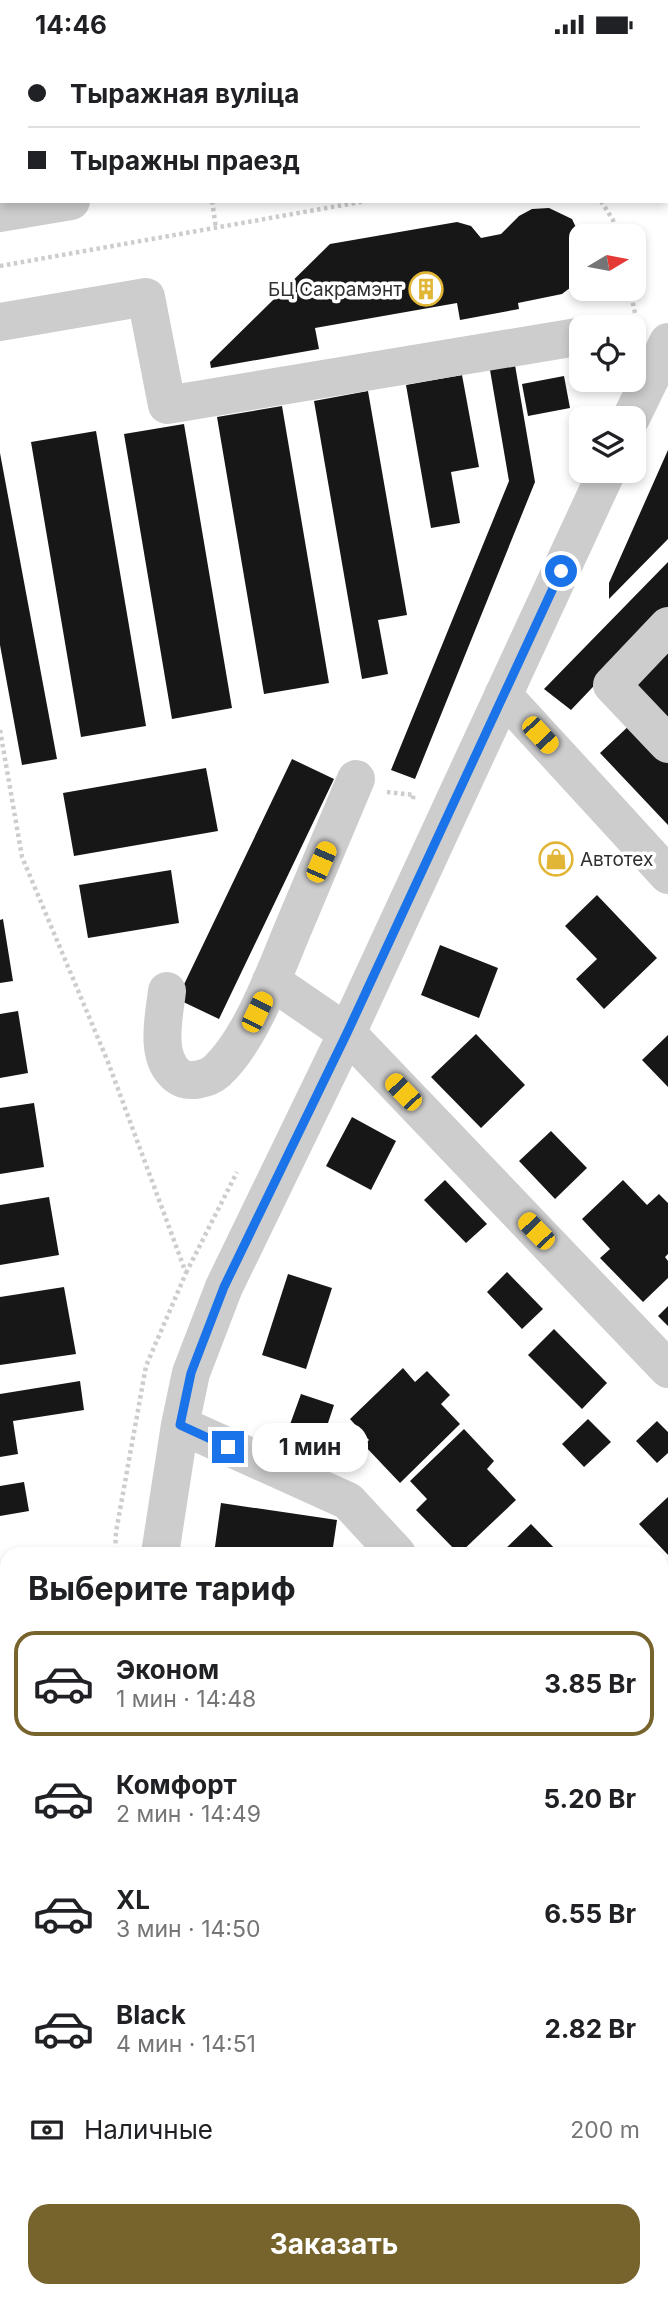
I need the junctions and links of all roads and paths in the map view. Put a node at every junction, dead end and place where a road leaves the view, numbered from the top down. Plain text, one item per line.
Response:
1 (58, 203) edge
2 (212, 203) edge
3 (355, 203) edge
4 (602, 203) edge
5 (0, 213) edge
6 (613, 224) edge
7 (216, 228) junction
8 (0, 266) edge
9 (0, 322) edge
10 (569, 338) edge
11 (652, 356) edge
12 (635, 406) edge
13 (601, 483) edge
14 (668, 625) edge
15 (503, 695) junction
16 (0, 730) edge
17 (668, 744) edge
18 (368, 785) joint
19 (414, 796) dead end
20 (668, 875) edge
21 (271, 981) junction
22 (167, 991) dead end
23 (347, 1033) junction
24 (668, 1369) edge
25 (180, 1425) junction
26 (115, 1547) edge
27 (161, 1547) edge
28 (391, 1547) edge

1 - 5 street
2 - 7 path
3 - 7 path
4 - 6 path
7 - 8 path
9 - 10 street
11 - 12 street
13 - 15 street
14 - 17 street
15 - 20 street
15 - 23 street
16 - 26 path
18 - 19 path
18 - 21 street
21 - 22 street
21 - 23 street
23 - 24 street
23 - 25 street
25 - 27 street
25 - 28 street

